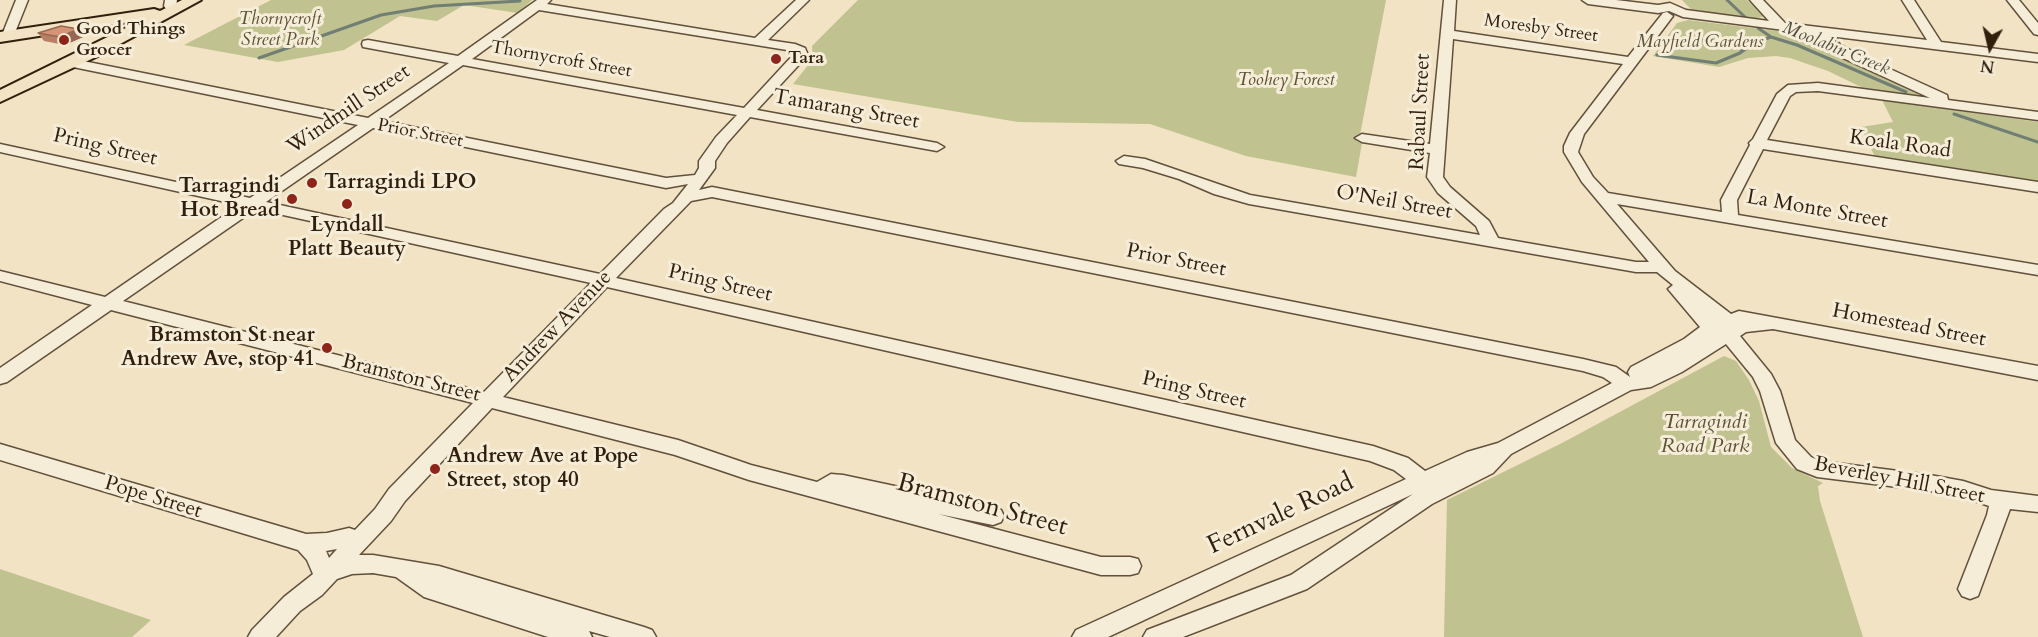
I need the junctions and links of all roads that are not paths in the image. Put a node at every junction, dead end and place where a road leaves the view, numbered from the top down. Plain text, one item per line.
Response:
1 (22, 0) edge
2 (594, 0) edge
3 (803, 0) edge
4 (1450, 0) edge
5 (1588, 0) edge
6 (1756, 0) edge
7 (1908, 0) edge
8 (2013, 0) edge
9 (541, 3) edge
10 (179, 4) edge
11 (1671, 9) edge
12 (576, 12) junction
13 (116, 26) junction
14 (1781, 26) junction
15 (1819, 31) junction
16 (2038, 31) edge
17 (1446, 34) junction
18 (4, 36) edge
19 (758, 42) junction
20 (368, 44) dead end
21 (1936, 45) junction
22 (2038, 58) edge
23 (459, 60) junction
24 (1631, 62) junction
25 (68, 63) junction
26 (0, 97) edge
27 (1947, 104) junction
28 (747, 113) junction
29 (2038, 116) edge
30 (368, 123) junction
31 (1362, 138) dead end
32 (1756, 143) junction
33 (937, 147) dead end
34 (0, 148) edge
35 (1437, 150) junction
36 (1124, 161) dead end
37 (666, 183) junction
38 (701, 184) junction
39 (2038, 187) edge
40 (683, 196) junction
41 (1602, 197) junction
42 (252, 204) junction
43 (1730, 218) junction
44 (1492, 242) junction
45 (2034, 271) edge
46 (1666, 272) junction
47 (0, 276) edge
48 (603, 280) junction
49 (107, 303) junction
50 (1722, 328) junction
51 (2038, 373) edge
52 (0, 377) edge
53 (1627, 384) junction
54 (489, 399) junction
55 (1504, 449) junction
56 (0, 452) edge
57 (1424, 481) junction
58 (820, 491) junction
59 (2000, 500) junction
60 (2038, 504) edge
61 (993, 516) dead end
62 (354, 539) junction
63 (306, 543) junction
64 (373, 564) junction
65 (1130, 566) dead end
66 (325, 570) junction
67 (401, 570) junction
68 (1970, 589) dead end
69 (260, 637) edge
70 (580, 637) edge
71 (644, 637) edge
72 (1084, 637) edge
73 (1155, 637) edge

1 - 18 street
2 - 12 street
3 - 19 street
4 - 17 street, Rabaul Street
5 - 11 street
6 - 14 street
7 - 21 street
8 - 16 street
9 - 12 street
9 - 23 street, Windmill Street
10 - 13 main road
10 - 18 main road
10 - 25 main road
11 - 14 street
11 - 24 street, Beverley Hill Street
12 - 19 street
13 - 18 main road
13 - 25 main road
14 - 15 street
15 - 21 street
15 - 27 street
17 - 24 street, Moresby Street
17 - 35 street, Rabaul Street
19 - 28 street, Andrew Avenue
20 - 23 street, Thornycroft Street
21 - 22 street
23 - 28 street, Thornycroft Street
23 - 30 street, Windmill Street
24 - 41 street, Beverley Hill Street
25 - 26 main road
25 - 30 street, Prior Street
27 - 29 street
27 - 32 street
28 - 33 street, Tamarang Street
28 - 38 street, Andrew Avenue
30 - 37 street, Prior Street
30 - 42 street, Windmill Street
31 - 35 street
32 - 39 street, Koala Road
32 - 43 street
34 - 42 street, Pring Street
35 - 44 street, Rabaul Street
36 - 44 street, O'Neil Street
37 - 38 street, Prior Street
37 - 40 street, Prior Street
38 - 40 street, Andrew Avenue
38 - 53 street, Prior Street
40 - 48 street, Andrew Avenue
41 - 43 street, La Monte Street
41 - 46 street, Beverley Hill Street
42 - 48 street, Pring Street
42 - 49 street, Windmill Street
43 - 45 street, La Monte Street
44 - 46 street, O'Neil Street
46 - 50 street, Beverley Hill Street
47 - 49 street, Bramston Street
48 - 54 street, Andrew Avenue
48 - 57 street, Pring Street
49 - 52 street, Windmill Street
49 - 54 street, Bramston Street
50 - 51 street, Homestead Street
50 - 53 street, Fernvale Road
50 - 59 street, Beverley Hill Street
53 - 55 street, Fernvale Road
54 - 58 street, Bramston Street
54 - 62 street, Andrew Avenue
55 - 57 street, Fernvale Road
55 - 73 street, Fernvale Road
56 - 63 street, Pope Street
57 - 72 street, Fernvale Road
58 - 61 street, Bramston Street
58 - 65 street, Bramston Street
59 - 60 street, Beverley Hill Street
59 - 68 street
62 - 63 street, Pope Street
62 - 64 street
62 - 66 street, Andrew Avenue
63 - 66 street
64 - 66 street
64 - 67 street
66 - 69 street, Andrew Avenue
67 - 70 street
67 - 71 street

